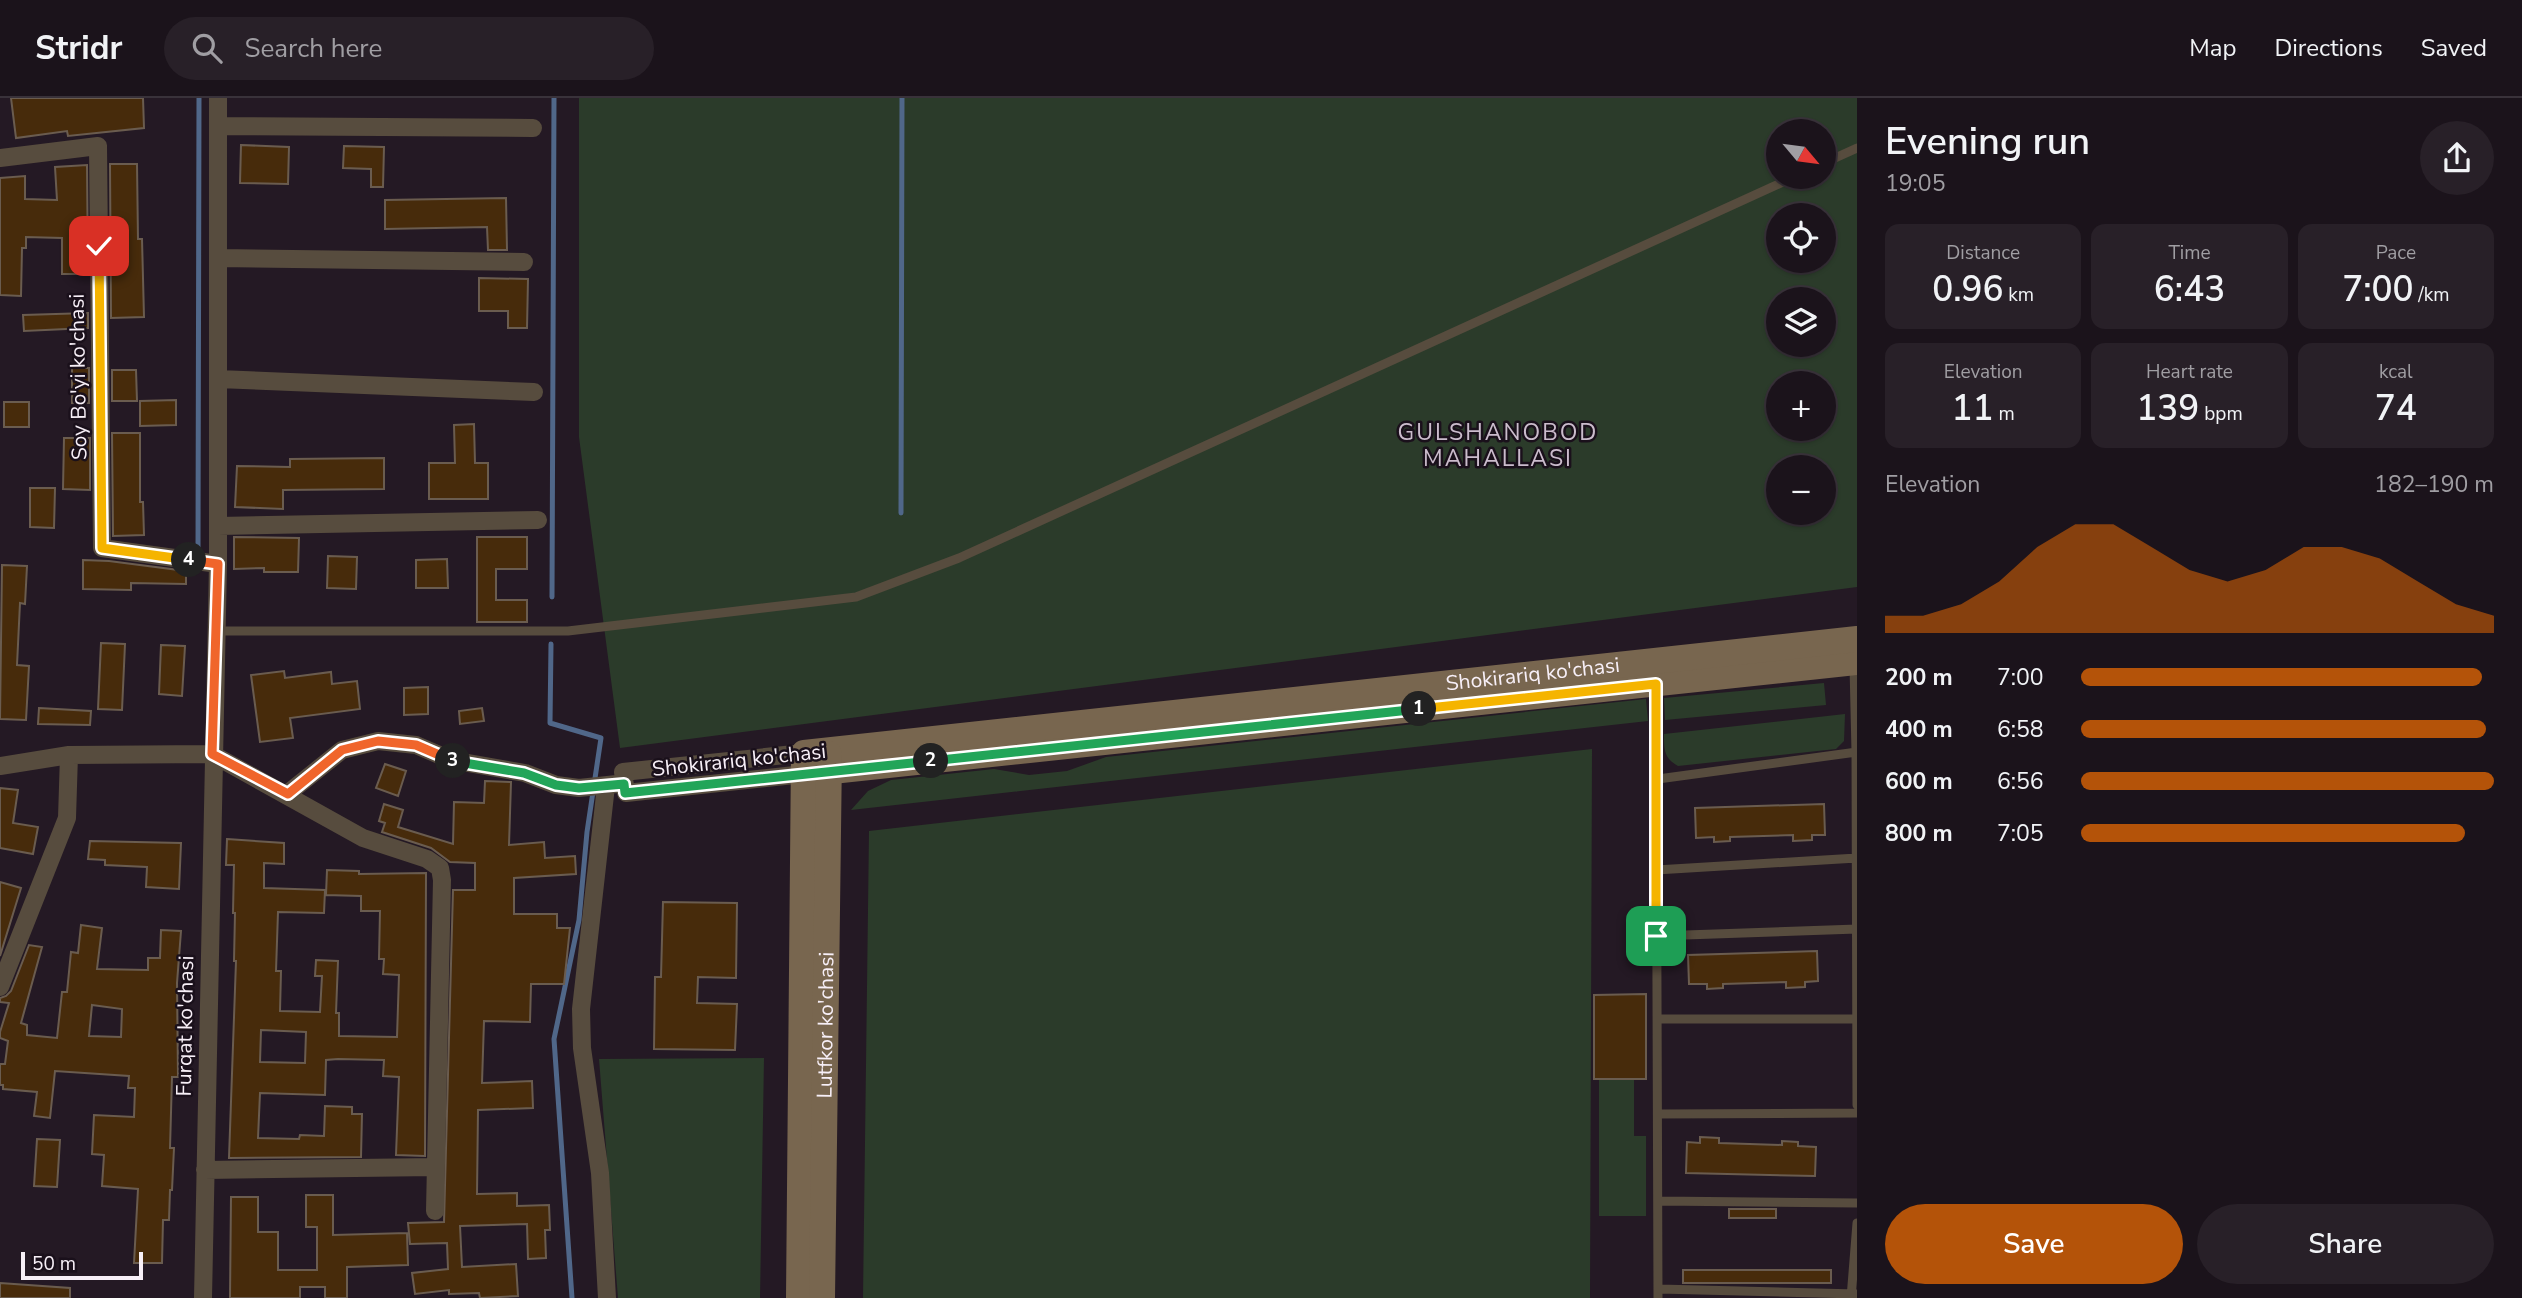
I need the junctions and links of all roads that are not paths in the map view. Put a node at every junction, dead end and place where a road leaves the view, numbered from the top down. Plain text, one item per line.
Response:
1 (218, 98) edge
2 (218, 126) junction
3 (533, 128) dead end
4 (1857, 148) edge
5 (0, 158) edge
6 (1836, 158) edge
7 (1768, 189) edge
8 (218, 258) junction
9 (524, 262) dead end
10 (218, 379) junction
11 (534, 392) dead end
12 (538, 520) dead end
13 (218, 526) junction
14 (218, 564) junction
15 (216, 631) junction
16 (1855, 651) edge
17 (1656, 672) junction
18 (1857, 752) edge
19 (212, 754) junction
20 (69, 755) junction
21 (816, 762) junction
22 (0, 766) edge
23 (1658, 779) junction
24 (606, 786) junction
25 (288, 794) junction
26 (1857, 858) edge
27 (1656, 870) junction
28 (1857, 929) edge
29 (1656, 936) junction
30 (0, 987) edge
31 (1657, 1019) junction
32 (1856, 1019) edge
33 (1857, 1105) edge
34 (1857, 1113) edge
35 (1658, 1114) junction
36 (436, 1167) junction
37 (205, 1170) junction
38 (1659, 1201) junction
39 (1857, 1203) edge
40 (435, 1211) dead end
41 (1857, 1223) edge
42 (1658, 1293) edge
43 (1853, 1295) edge
44 (203, 1298) edge
45 (607, 1298) edge
46 (799, 1298) edge
47 (821, 1298) edge

1 - 2 street, Furqat ko'chasi
2 - 3 street
2 - 8 street, Furqat ko'chasi
4 - 6 lane
5 - 14 street, Soy Bo'yi ko'chasi
7 - 15 lane
8 - 9 street
8 - 10 street, Furqat ko'chasi
10 - 11 street
10 - 13 street, Furqat ko'chasi
12 - 13 street
13 - 14 street, Furqat ko'chasi
14 - 15 street, Furqat ko'chasi
15 - 19 street, Furqat ko'chasi
16 - 17 main road, Shokirariq ko'chasi
16 - 18 lane
17 - 21 main road, Shokirariq ko'chasi
17 - 23 lane
18 - 23 lane
18 - 26 lane
19 - 20 street
19 - 25 street
19 - 37 street, Furqat ko'chasi
20 - 22 street
20 - 30 street
21 - 24 street, Shokirariq ko'chasi
21 - 46 main road, Lutfkor ko'chasi
21 - 47 main road, Lutfkor ko'chasi
23 - 27 lane
24 - 25 street
24 - 45 street
25 - 36 street
26 - 27 lane
26 - 28 lane
27 - 29 lane
28 - 29 lane
28 - 32 lane
29 - 31 lane
31 - 32 lane
31 - 35 lane
32 - 33 lane
34 - 35 lane
35 - 38 lane
36 - 37 street
36 - 40 street
37 - 44 street, Furqat ko'chasi
38 - 39 lane
38 - 42 lane
41 - 43 lane
42 - 43 lane

